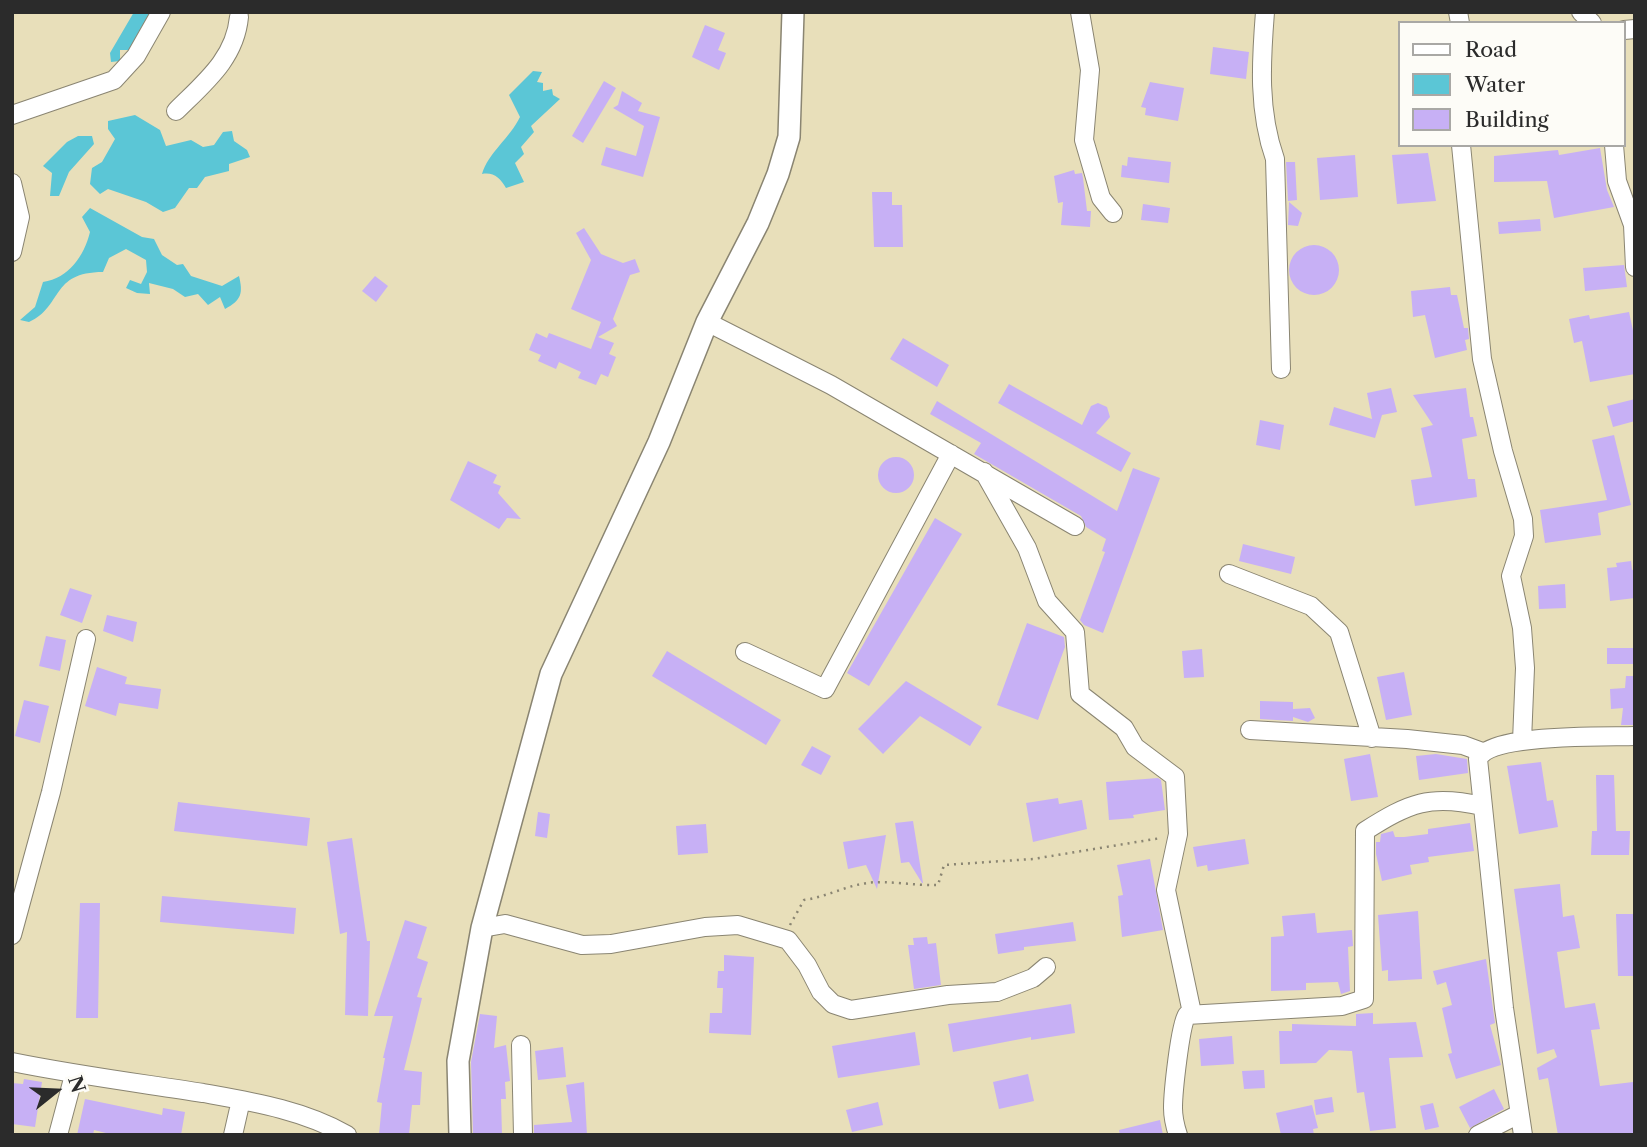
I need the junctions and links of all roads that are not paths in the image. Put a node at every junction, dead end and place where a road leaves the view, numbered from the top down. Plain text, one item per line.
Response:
1 (161, 12) edge
2 (258, 12) edge
3 (793, 12) edge
4 (1080, 12) edge
5 (1265, 12) edge
6 (235, 15) edge
7 (176, 111) dead end
8 (12, 115) edge
9 (1461, 147) edge
10 (1614, 147) edge
11 (12, 183) edge
12 (1113, 213) dead end
13 (12, 252) edge
14 (1635, 267) edge
15 (707, 322) junction
16 (1281, 369) dead end
17 (951, 454) junction
18 (984, 472) junction
19 (1075, 526) dead end
20 (1229, 574) dead end
21 (86, 639) dead end
22 (745, 652) dead end
23 (1250, 730) dead end
24 (1635, 736) edge
25 (1372, 737) junction
26 (1522, 741) junction
27 (1482, 752) junction
28 (1482, 806) junction
29 (482, 928) junction
30 (12, 935) edge
31 (1045, 967) dead end
32 (1192, 1013) junction
33 (521, 1045) dead end
34 (12, 1062) edge
35 (74, 1075) junction
36 (241, 1100) junction
37 (1519, 1114) junction
38 (58, 1135) edge
39 (233, 1135) edge
40 (347, 1135) edge
41 (460, 1135) edge
42 (523, 1135) edge
43 (1178, 1135) edge
44 (1478, 1135) edge
45 (1523, 1135) edge

1 - 8 street
2 - 6 street
3 - 15 street
4 - 12 street
5 - 16 street
6 - 7 street
9 - 26 street
10 - 14 street
11 - 13 street
15 - 17 street
15 - 29 street
17 - 18 street
17 - 22 street
18 - 19 street
18 - 32 street
20 - 25 street
21 - 30 street
23 - 25 street
24 - 26 street
25 - 27 street
26 - 27 street
27 - 28 street
28 - 32 street
28 - 37 street
29 - 31 street
29 - 41 street
32 - 43 street
33 - 42 street
34 - 35 street
35 - 36 street
35 - 38 street
36 - 39 street
36 - 40 street
37 - 44 street
37 - 45 street

